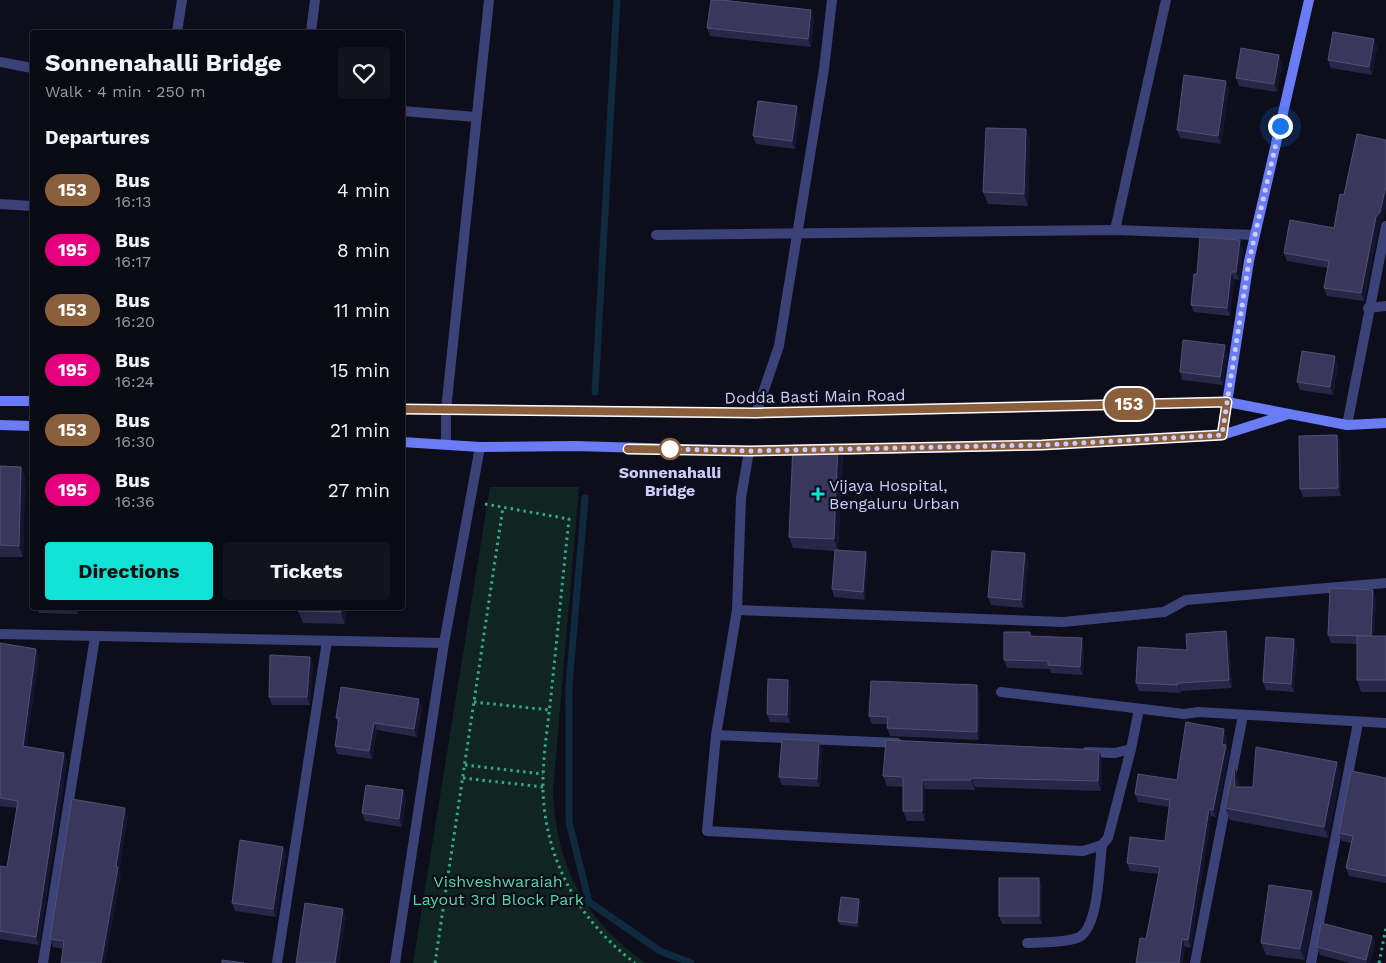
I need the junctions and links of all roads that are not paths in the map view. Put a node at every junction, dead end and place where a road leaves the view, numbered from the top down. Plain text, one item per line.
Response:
1 (182, 0) edge
2 (315, 0) edge
3 (489, 0) edge
4 (832, 0) edge
5 (1166, 0) edge
6 (1310, 0) edge
7 (177, 30) edge
8 (311, 30) edge
9 (0, 62) edge
10 (30, 68) edge
11 (405, 111) edge
12 (476, 117) junction
13 (0, 204) edge
14 (30, 206) edge
15 (1386, 226) edge
16 (1116, 230) junction
17 (798, 234) junction
18 (656, 235) dead end
19 (1255, 235) junction
20 (1386, 306) edge
21 (1368, 308) junction
22 (0, 401) edge
23 (30, 402) edge
24 (1227, 402) junction
25 (405, 409) edge
26 (446, 410) junction
27 (756, 413) junction
28 (1292, 414) junction
29 (1386, 423) edge
30 (0, 425) edge
31 (1347, 425) junction
32 (30, 426) edge
33 (1222, 435) junction
34 (405, 442) edge
35 (446, 444) junction
36 (480, 447) junction
37 (749, 451) junction
38 (1386, 583) edge
39 (737, 610) junction
40 (0, 634) edge
41 (95, 637) junction
42 (326, 641) junction
43 (444, 643) junction
44 (1001, 692) dead end
45 (1138, 709) junction
46 (1242, 715) junction
47 (1358, 723) junction
48 (1386, 724) edge
49 (716, 735) junction
50 (906, 744) edge
51 (1131, 749) junction
52 (1075, 751) edge
53 (1102, 845) junction
54 (1027, 943) dead end
55 (43, 963) edge
56 (277, 963) edge
57 (395, 963) edge
58 (1196, 963) edge
59 (1311, 963) edge

1 - 7 street
2 - 8 street
3 - 12 street
4 - 17 street
5 - 16 street
6 - 19 street
9 - 10 street
11 - 12 street
12 - 26 street
13 - 14 street
15 - 21 street
16 - 17 street
16 - 19 street
17 - 18 street
17 - 27 street
19 - 24 street
20 - 21 street
21 - 31 street
22 - 23 street
24 - 27 street, Dodda Basti Main Road
24 - 28 street, Dodda Basti Main Road
24 - 33 street
25 - 26 street, Dodda Basti Main Road
26 - 27 street, Dodda Basti Main Road
26 - 35 street
28 - 31 street, Dodda Basti Main Road
28 - 33 street
29 - 31 street, Dodda Basti Main Road
30 - 32 street
33 - 37 street
34 - 35 street
35 - 36 street
36 - 37 street
36 - 43 street
37 - 39 street
38 - 39 street
39 - 49 street
40 - 41 street
41 - 42 street
41 - 55 street
42 - 43 street
42 - 56 street
43 - 57 street
44 - 45 street
45 - 46 street
45 - 51 street
46 - 47 street
46 - 58 street
47 - 48 street
47 - 59 street
49 - 50 street
49 - 53 street
51 - 52 street
51 - 53 street
53 - 54 street

